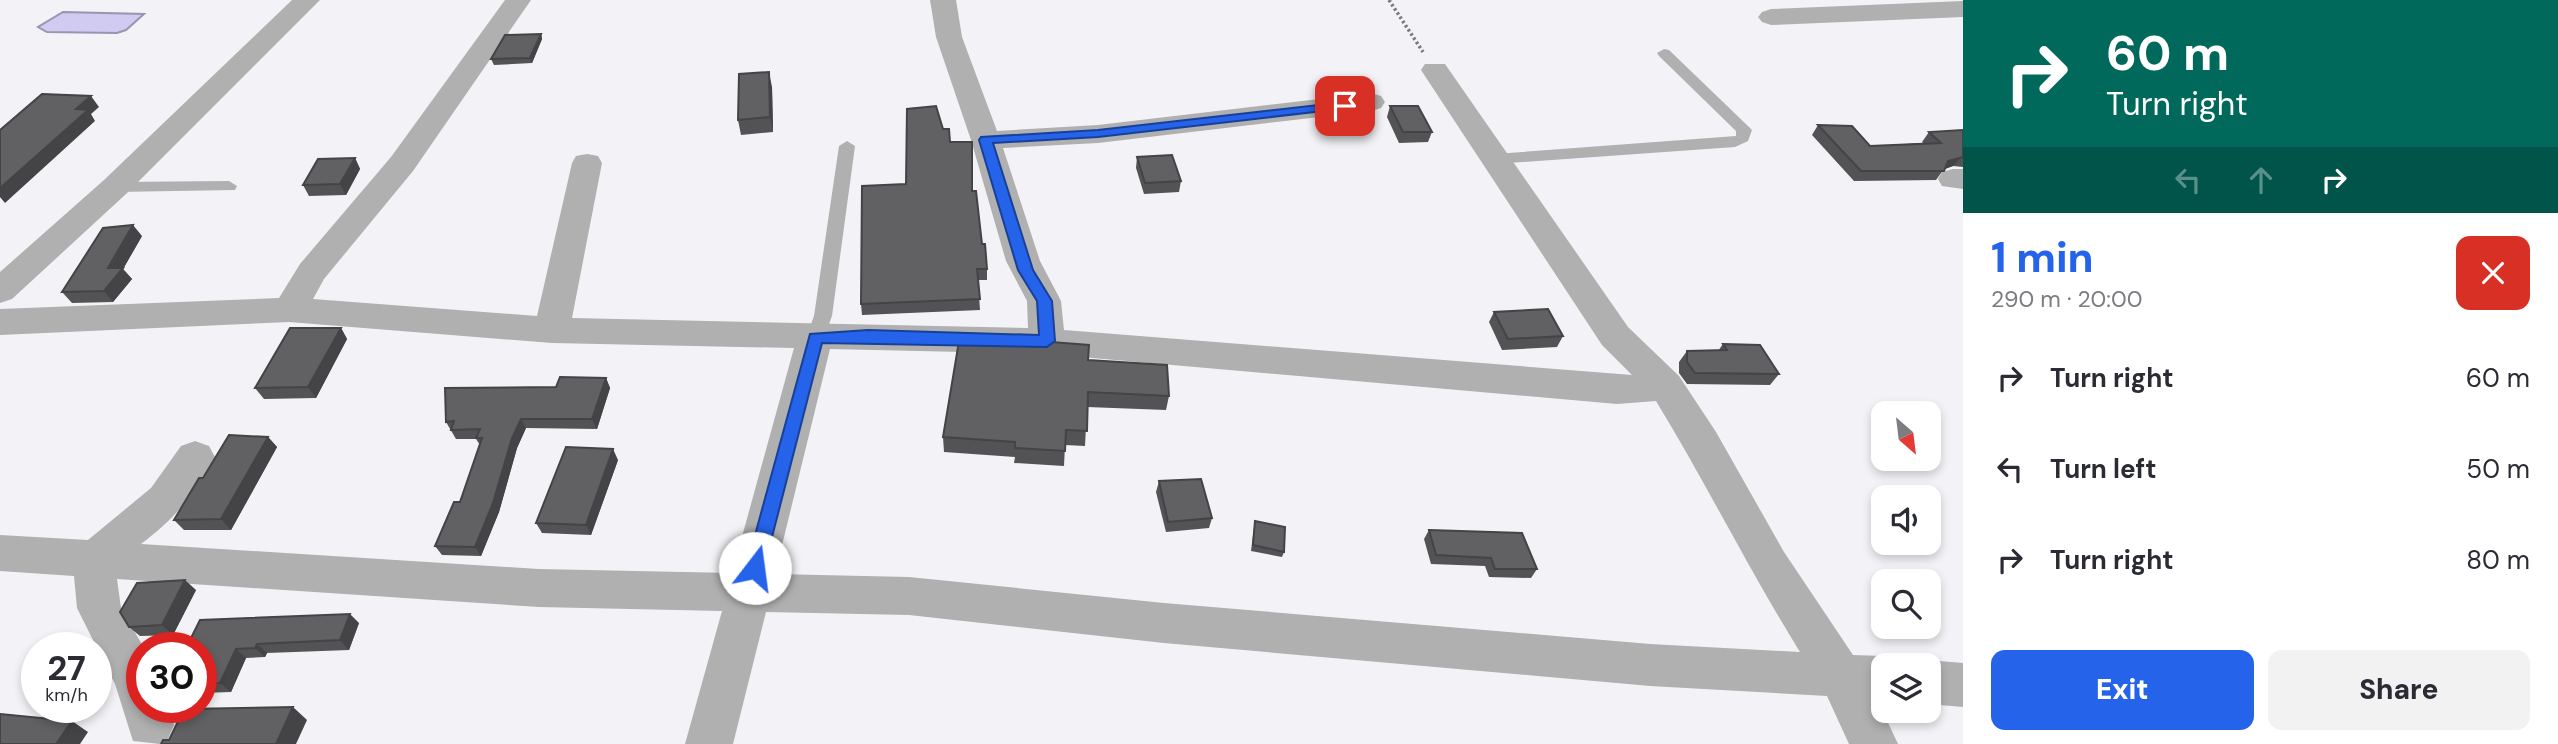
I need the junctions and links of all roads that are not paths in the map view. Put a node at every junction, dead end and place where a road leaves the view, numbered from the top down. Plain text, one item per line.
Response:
1 (307, 0) edge
2 (518, 0) edge
3 (943, 0) edge
4 (1963, 9) edge
5 (1918, 11) junction
6 (1771, 17) dead end
7 (1944, 38) dead end
8 (1664, 53) dead end
9 (1435, 70) road end
10 (1371, 102) dead end
11 (986, 140) junction
12 (847, 146) dead end
13 (1495, 159) junction
14 (587, 163) dead end
15 (229, 186) dead end
16 (116, 187) junction
17 (0, 291) edge
18 (289, 310) junction
19 (0, 322) edge
20 (552, 330) junction
21 (815, 338) junction
22 (1047, 341) junction
23 (1665, 386) junction
24 (195, 457) dead end
25 (0, 553) edge
26 (97, 560) junction
27 (748, 593) junction
28 (126, 659) edge
29 (1840, 675) junction
30 (1871, 677) edge
31 (1941, 683) edge
32 (1963, 685) edge
33 (709, 744) edge
34 (1874, 744) edge

1 - 16 street
2 - 18 street
3 - 11 street
4 - 5 street
5 - 6 street
5 - 7 street
8 - 13 lane
9 - 13 street
10 - 11 street
11 - 22 street
12 - 21 lane
13 - 23 street
14 - 20 street
15 - 16 lane
16 - 17 street
18 - 19 street
18 - 20 street
20 - 21 street
21 - 22 street
21 - 27 street
22 - 23 street
23 - 29 street
24 - 26 street
25 - 26 street
26 - 27 street
26 - 28 street
27 - 29 street
27 - 33 street
29 - 30 street
29 - 34 street
31 - 32 street

